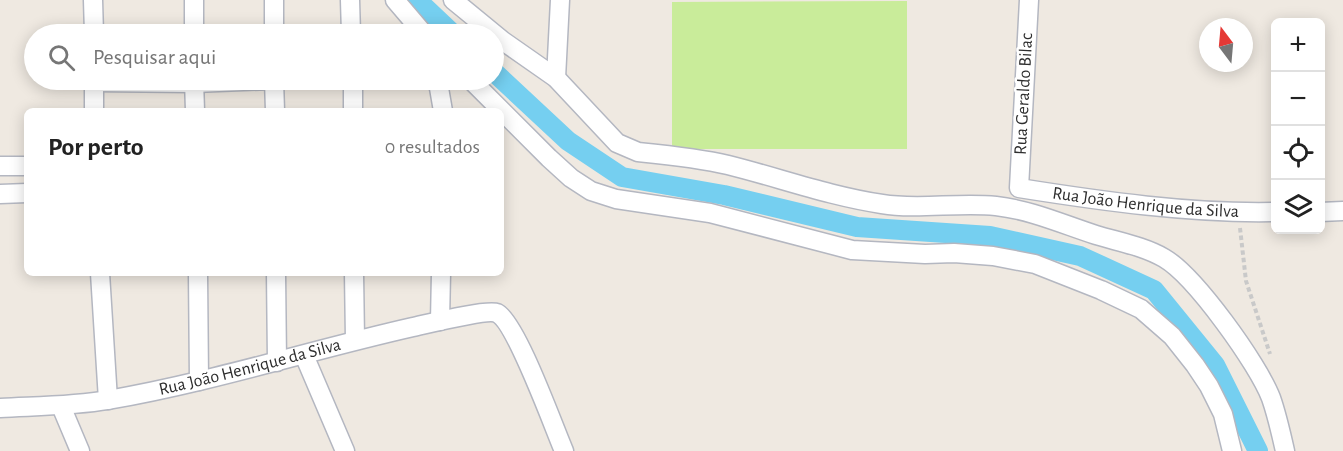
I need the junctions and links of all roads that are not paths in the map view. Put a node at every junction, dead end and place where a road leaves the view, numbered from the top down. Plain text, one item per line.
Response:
1 (93, 0) edge
2 (194, 0) edge
3 (274, 0) edge
4 (350, 0) edge
5 (394, 0) edge
6 (453, 0) edge
7 (560, 0) edge
8 (1029, 0) edge
9 (94, 24) edge
10 (194, 24) edge
11 (274, 24) edge
12 (351, 24) edge
13 (415, 24) edge
14 (482, 24) edge
15 (504, 42) edge
16 (556, 78) junction
17 (94, 90) edge
18 (194, 90) edge
19 (274, 90) edge
20 (353, 90) edge
21 (440, 90) edge
22 (481, 90) edge
23 (94, 108) edge
24 (195, 108) edge
25 (275, 108) edge
26 (353, 108) edge
27 (443, 108) edge
28 (499, 108) edge
29 (504, 113) edge
30 (0, 166) edge
31 (24, 166) edge
32 (1019, 188) joint
33 (24, 193) edge
34 (0, 194) edge
35 (1343, 211) edge
36 (1271, 212) edge
37 (1325, 212) edge
38 (100, 276) edge
39 (198, 276) edge
40 (276, 276) edge
41 (354, 276) edge
42 (441, 276) edge
43 (440, 321) junction
44 (355, 340) junction
45 (304, 355) junction
46 (277, 362) junction
47 (199, 381) junction
48 (108, 400) junction
49 (61, 406) junction
50 (0, 408) edge
51 (80, 451) edge
52 (345, 451) edge
53 (564, 451) edge
54 (1232, 451) edge
55 (1285, 451) edge

1 - 9 street
2 - 10 street
3 - 11 street
4 - 12 street
5 - 13 street
6 - 14 street
7 - 16 street
8 - 32 street, Rua Geraldo Bilac
15 - 16 street
16 - 55 street
17 - 23 street
18 - 24 street
19 - 25 street
20 - 26 street
21 - 27 street
22 - 28 street
29 - 54 street
30 - 31 street
32 - 36 street, Rua João Henrique da Silva
33 - 34 street
35 - 37 street
38 - 48 street
39 - 47 street
40 - 46 street
41 - 44 street
42 - 43 street
43 - 44 street, Rua João Henrique da Silva
43 - 53 street, Rua João Henrique da Silva
44 - 45 street, Rua João Henrique da Silva
45 - 46 street, Rua João Henrique da Silva
45 - 52 street
46 - 47 street, Rua João Henrique da Silva
47 - 48 street, Rua João Henrique da Silva
48 - 49 street, Rua João Henrique da Silva
49 - 50 street, Rua João Henrique da Silva
49 - 51 street

